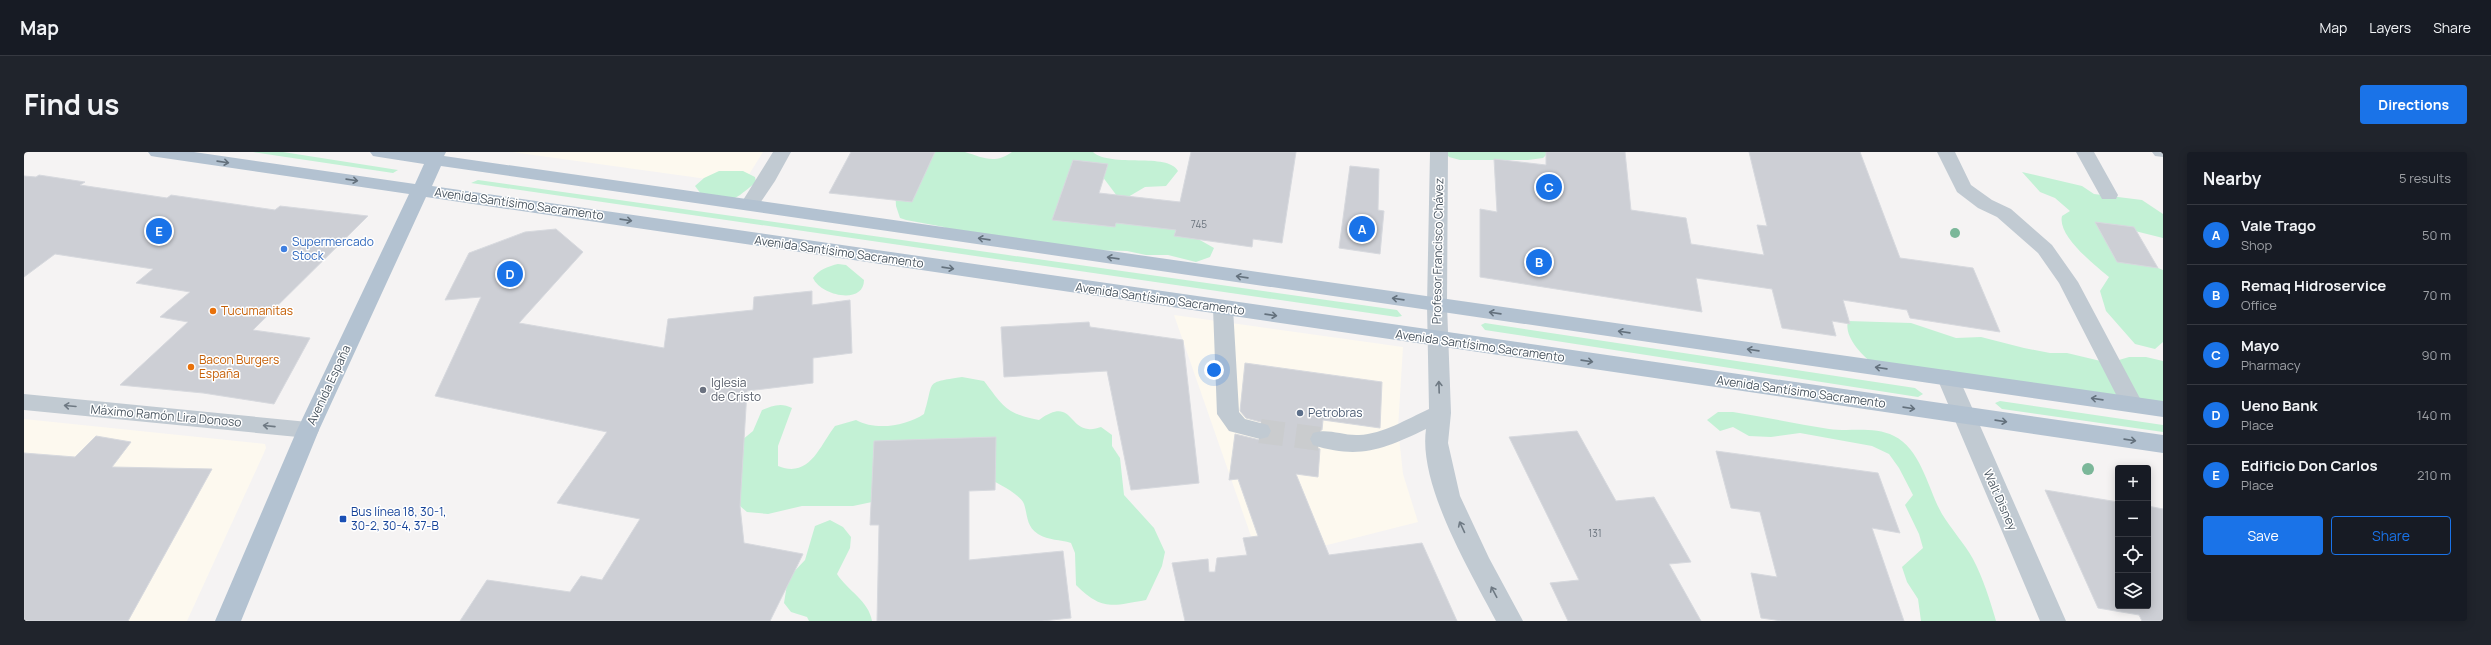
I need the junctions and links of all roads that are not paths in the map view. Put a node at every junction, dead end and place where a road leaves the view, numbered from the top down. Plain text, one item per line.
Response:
1 (157, 152) edge
2 (379, 152) edge
3 (782, 152) edge
4 (1439, 152) edge
5 (1946, 152) edge
6 (2085, 152) edge
7 (436, 156) edge
8 (421, 190) junction
9 (2109, 195) dead end
10 (749, 205) junction
11 (1437, 305) junction
12 (1222, 308) junction
13 (1437, 339) junction
14 (1948, 378) junction
15 (24, 402) edge
16 (2132, 404) junction
17 (2163, 409) edge
18 (1440, 413) junction
19 (1962, 415) junction
20 (308, 430) junction
21 (1260, 431) tunnel mouth
22 (1321, 439) tunnel mouth
23 (2163, 444) edge
24 (228, 621) edge
25 (1510, 621) edge
26 (2053, 621) edge

1 -> 8 main road, Avenida Santísimo Sacramento
2 - 7 main road
3 - 10 street
4 - 11 street, Profesor Francisco Chávez
5 - 16 street
6 - 9 street
7 - 8 main road, Avenida España
7 - 10 main road
8 -> 12 main road, Avenida Santísimo Sacramento
8 - 20 main road, Avenida España
11 -> 10 main road
11 - 13 street, Profesor Francisco Chávez
14 -> 11 main road
12 -> 13 main road, Avenida Santísimo Sacramento
12 - 21 street
18 -> 13 street, Profesor Francisco Chávez
13 -> 19 main road, Avenida Santísimo Sacramento
16 -> 14 main road
14 - 19 street, Walt Disney
20 -> 15 street, Máximo Ramón Lira Donoso
16 - 17 main road
18 - 22 street
25 -> 18 street, Profesor Francisco Chávez
19 -> 23 main road, Avenida Santísimo Sacramento
19 - 26 street, Walt Disney
20 - 24 main road, Avenida España

